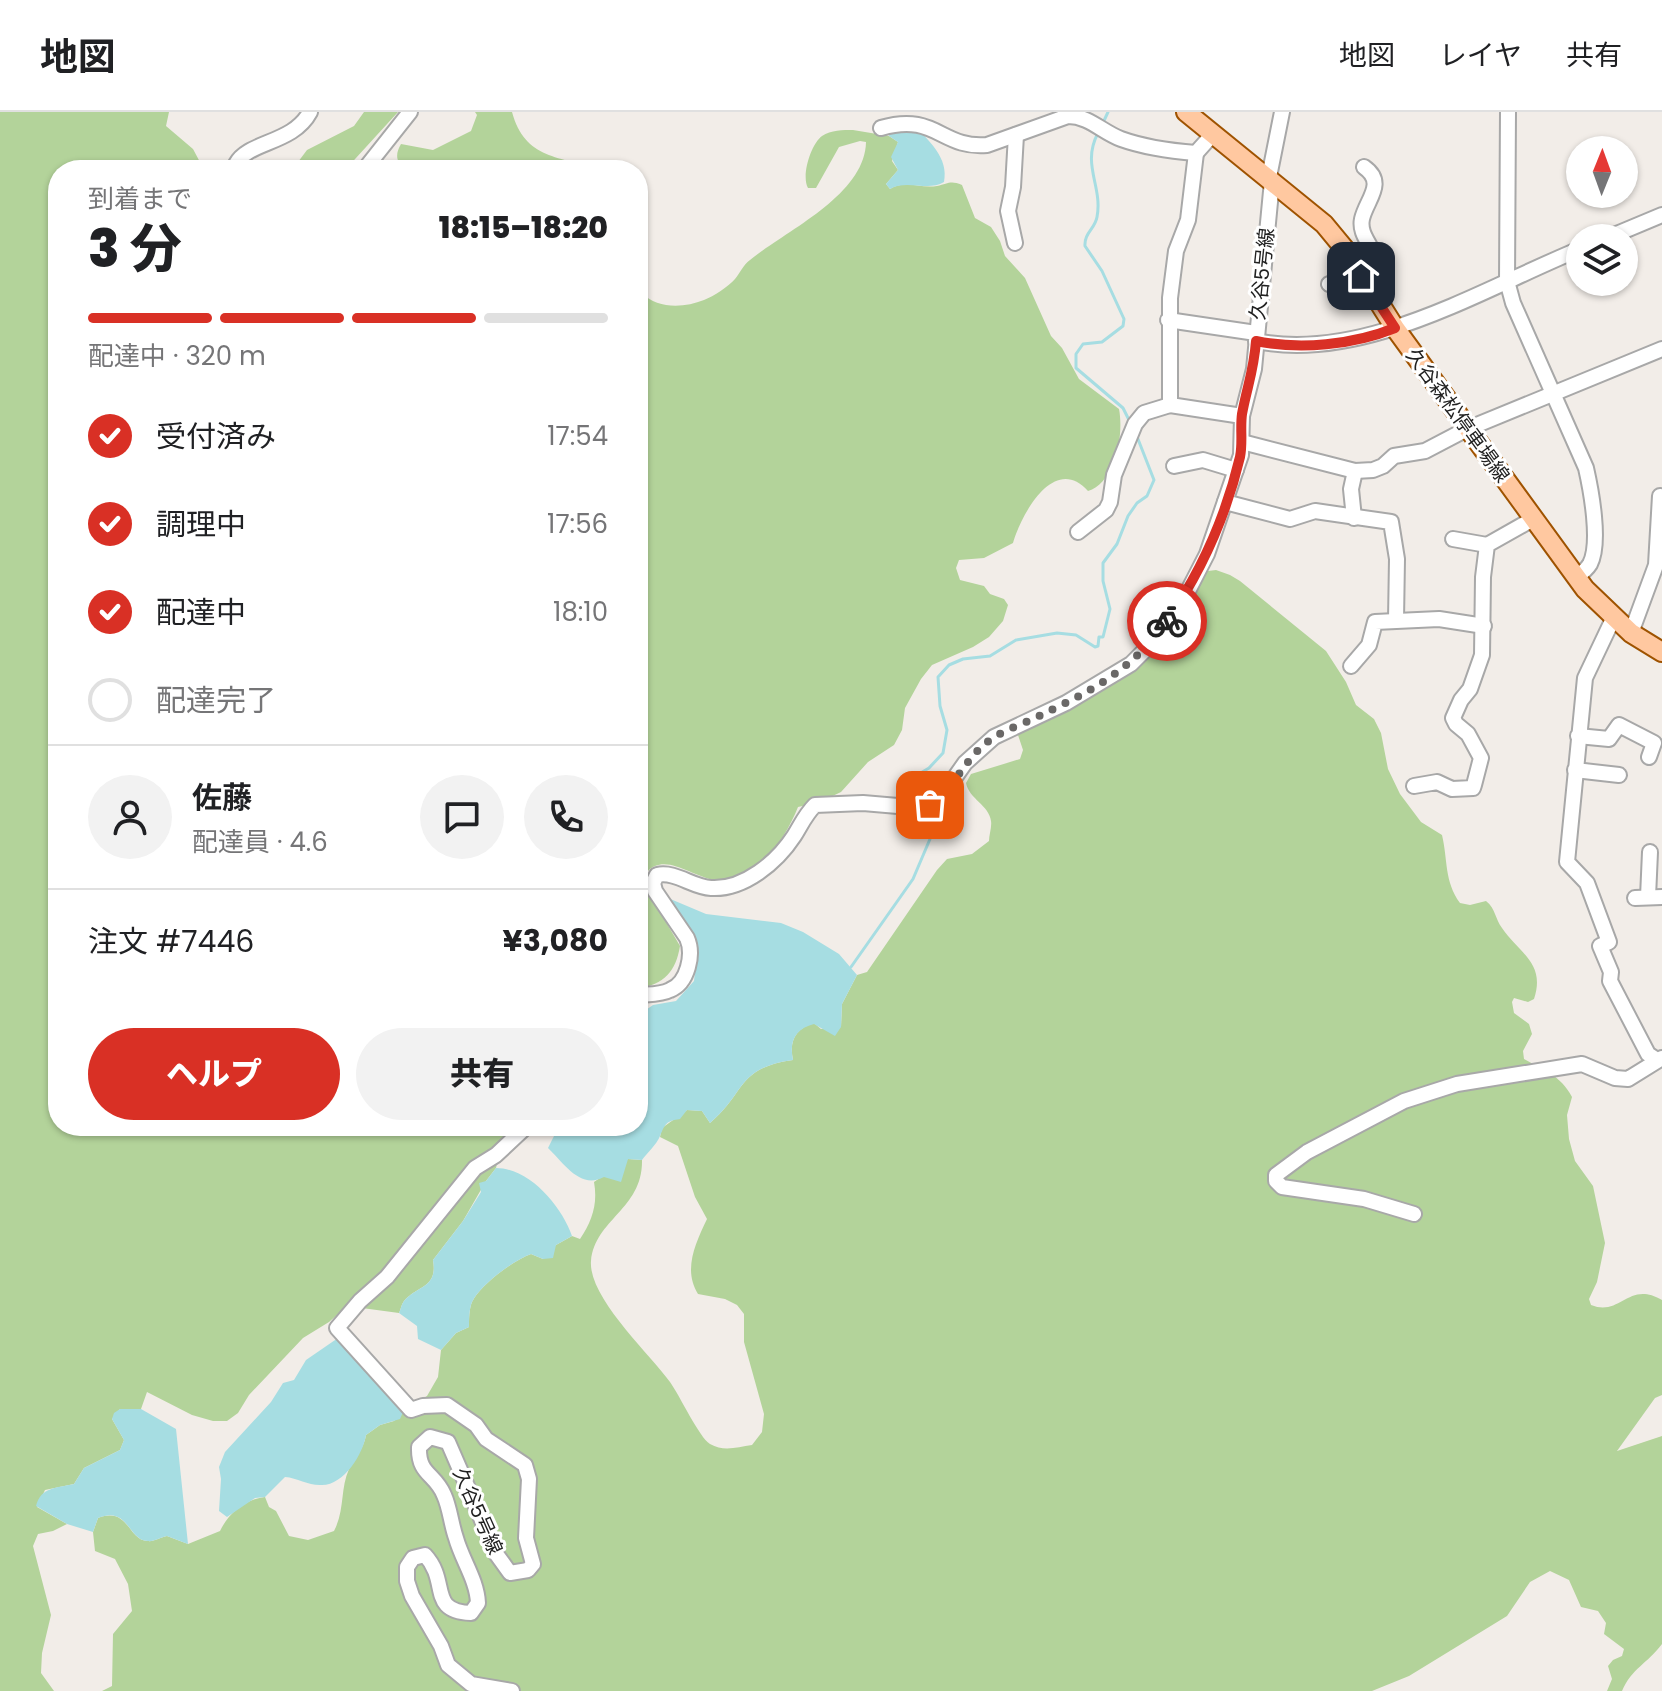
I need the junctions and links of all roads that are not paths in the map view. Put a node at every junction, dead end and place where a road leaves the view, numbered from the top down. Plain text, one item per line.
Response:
1 (310, 112) edge
2 (410, 112) edge
3 (1186, 112) edge
4 (1282, 112) edge
5 (1508, 112) edge
6 (881, 128) dead end
7 (1213, 134) junction
8 (1016, 135) junction
9 (1196, 153) junction
10 (239, 160) edge
11 (372, 160) edge
12 (1364, 167) dead end
13 (1272, 181) junction
14 (1662, 215) edge
15 (1638, 225) edge
16 (1015, 243) dead end
17 (1566, 255) edge
18 (1361, 276) junction
19 (1507, 281) junction
20 (1329, 284) dead end
21 (1168, 320) junction
22 (1395, 328) junction
23 (1256, 337) junction
24 (1662, 349) edge
25 (1552, 394) junction
26 (1170, 405) junction
27 (1242, 416) junction
28 (1467, 429) junction
29 (1242, 442) junction
30 (1174, 466) dead end
31 (1236, 470) junction
32 (1355, 471) junction
33 (1660, 496) edge
34 (1225, 502) junction
35 (1354, 518) junction
36 (1533, 519) junction
37 (1078, 532) dead end
38 (1453, 539) dead end
39 (1487, 545) junction
40 (1660, 557) edge
41 (1576, 577) junction
42 (1613, 619) junction
43 (1396, 620) junction
44 (1484, 626) junction
45 (1631, 633) junction
46 (1662, 652) edge
47 (1351, 666) dead end
48 (1578, 736) junction
49 (1649, 757) dead end
50 (1575, 770) junction
51 (1619, 775) dead end
52 (1414, 786) dead end
53 (1650, 852) dead end
54 (1648, 897) edge
55 (648, 993) edge
56 (1659, 1059) edge
57 (516, 1136) edge
58 (1414, 1214) dead end
59 (512, 1691) edge

1 - 10 street
2 - 11 street
3 - 7 main road, 久谷森松停車場線
4 - 13 street, 久谷5号線
5 - 19 street
6 - 8 street
7 - 9 street
7 - 13 main road, 久谷森松停車場線
8 - 9 street
8 - 16 street
9 - 21 street
12 - 18 street
13 - 18 main road, 久谷森松停車場線
13 - 23 street, 久谷5号線
14 - 15 street
17 - 19 street
18 - 20 street
18 - 22 main road, 久谷森松停車場線
19 - 22 street
19 - 25 street
21 - 23 street
21 - 26 street
22 - 23 street
22 - 28 main road, 久谷森松停車場線
23 - 27 street, 久谷5号線
24 - 25 street
25 - 28 street
25 - 41 street
26 - 27 street
26 - 37 street
27 - 29 street, 久谷5号線
28 - 32 street
28 - 36 main road, 久谷森松停車場線
29 - 31 street, 久谷5号線
29 - 32 street
30 - 31 street
31 - 34 street, 久谷5号線
32 - 35 street
33 - 40 street
34 - 35 street
34 - 55 street, 久谷5号線
35 - 43 street
36 - 39 street
36 - 41 main road, 久谷森松停車場線
38 - 39 street
39 - 44 street
40 - 45 street
41 - 42 main road, 久谷森松停車場線
42 - 45 main road, 久谷森松停車場線
42 - 48 street
43 - 44 street
43 - 47 street
44 - 52 street
45 - 46 main road, 久谷森松停車場線
48 - 49 street
48 - 50 street
50 - 51 street
50 - 56 street
53 - 54 street
56 - 58 street
57 - 59 street, 久谷5号線

